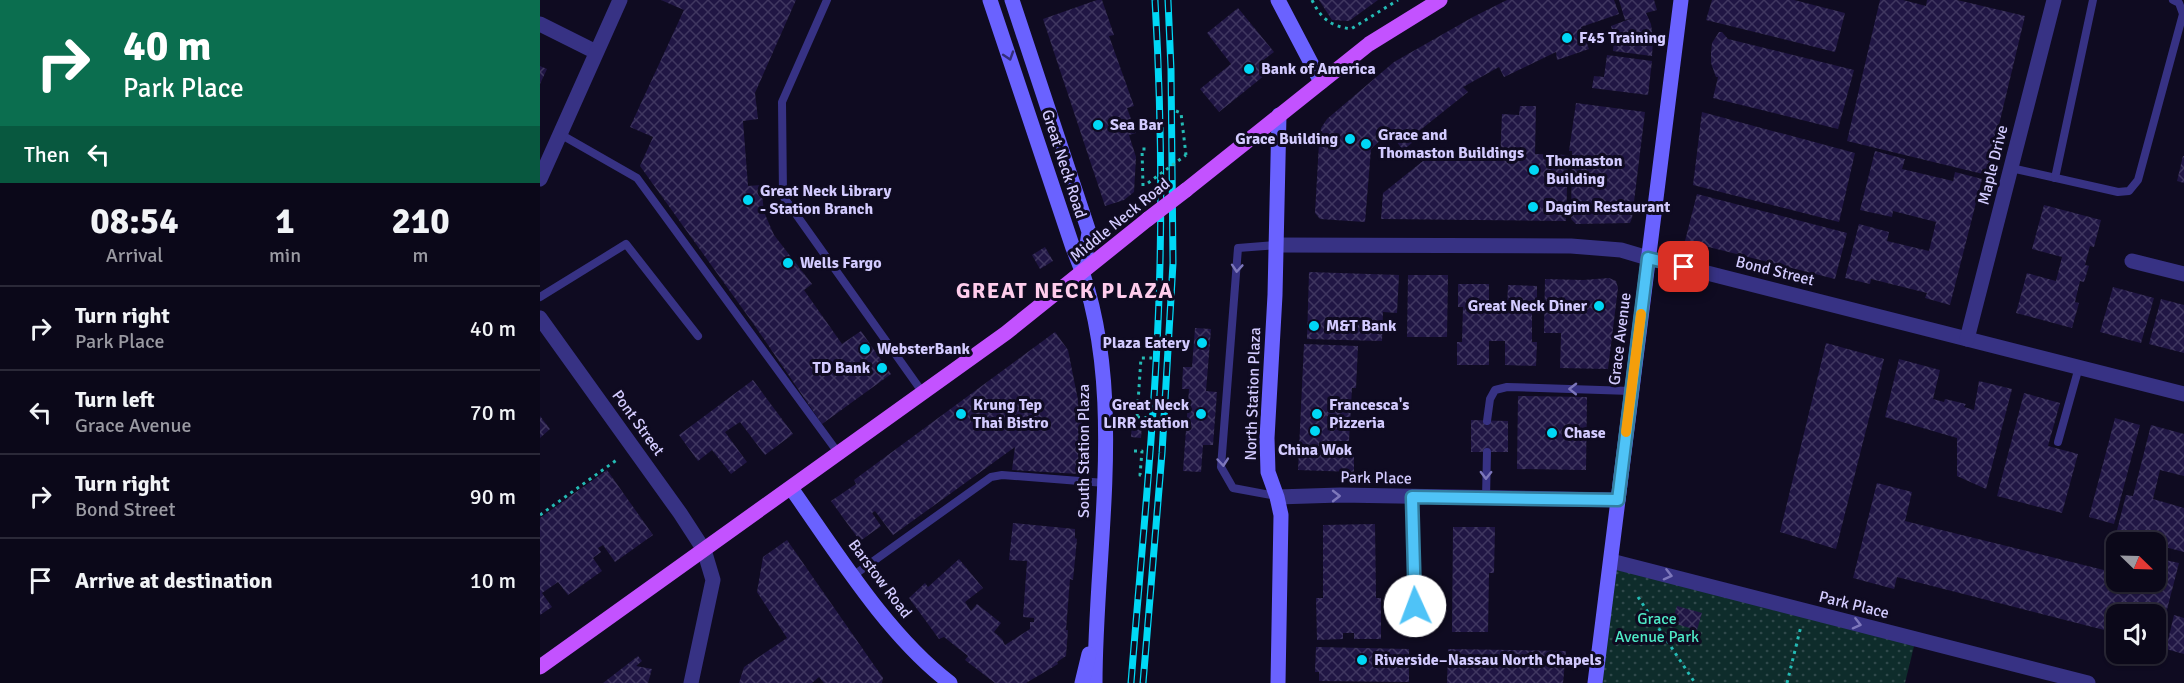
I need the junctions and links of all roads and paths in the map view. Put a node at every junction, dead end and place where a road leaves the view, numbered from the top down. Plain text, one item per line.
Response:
1 (620, 0) edge
2 (827, 0) edge
3 (990, 0) edge
4 (1012, 0) edge
5 (1278, 0) edge
6 (1312, 0) edge
7 (1398, 0) edge
8 (1440, 0) edge
9 (1681, 0) edge
10 (2054, 0) edge
11 (2093, 0) edge
12 (2173, 0) edge
13 (540, 24) edge
14 (596, 52) junction
15 (1321, 82) junction
16 (1176, 111) dead end
17 (1279, 115) junction
18 (560, 134) junction
19 (1150, 149) dead end
20 (2011, 168) junction
21 (2055, 178) junction
22 (540, 179) edge
23 (1276, 245) junction
24 (1648, 258) junction
25 (2132, 261) dead end
26 (1083, 272) junction
27 (2184, 274) edge
28 (540, 297) edge
29 (540, 318) edge
30 (698, 336) dead end
31 (1967, 339) junction
32 (1152, 358) dead end
33 (2079, 367) junction
34 (1632, 391) junction
35 (924, 393) junction
36 (2184, 394) edge
37 (1183, 420) dead end
38 (1487, 420) dead end
39 (2058, 442) dead end
40 (1134, 451) dead end
41 (1486, 452) dead end
42 (839, 454) junction
43 (618, 459) dead end
44 (1146, 475) dead end
45 (1106, 483) junction
46 (791, 488) junction
47 (1277, 497) junction
48 (1412, 497) junction
49 (1486, 498) junction
50 (1618, 500) junction
51 (540, 515) edge
52 (704, 550) junction
53 (1611, 561) junction
54 (854, 575) junction
55 (1638, 597) dead end
56 (1805, 611) junction
57 (1416, 627) dead end
58 (1095, 631) junction
59 (540, 667) edge
60 (691, 683) edge
61 (950, 683) edge
62 (1082, 683) edge
63 (1095, 683) edge
64 (1278, 683) edge
65 (1595, 683) edge
66 (1695, 683) edge
67 (1787, 683) edge
68 (2088, 683) edge

1 - 14 street
2 - 35 lane
3 -> 26 street, Great Neck Road
4 - 26 street, Great Neck Road
5 - 15 street
6 - 7 path
8 - 15 main road, Middle Neck Road
9 - 24 street, Grace Avenue
10 - 20 street, Maple Drive
11 - 21 lane
12 - 21 lane
13 - 14 street
14 - 18 street
15 - 17 main road, Middle Neck Road
16 - 19 path, bridge
17 - 23 street, North Station Plaza
17 - 26 main road, Middle Neck Road, bridge
18 - 22 street
18 - 42 lane
20 - 21 lane
20 - 31 street, Maple Drive
23 - 24 street, Bond Street
23 - 47 street, North Station Plaza
23 -> 47 lane
24 - 31 street, Bond Street
24 - 34 street, Grace Avenue
25 - 27 street
26 - 35 main road, Middle Neck Road
26 - 45 street, South Station Plaza
28 - 30 lane
29 - 52 street, Pont Street
31 - 33 street, Bond Street
32 - 37 path, bridge
33 - 36 street, Bond Street
33 - 39 lane
34 -> 38 lane
34 - 50 street, Grace Avenue
35 - 42 main road, Middle Neck Road
40 - 44 path
41 -> 49 lane
42 - 46 main road, Middle Neck Road
43 - 51 path
45 - 54 lane
45 - 58 street, South Station Plaza
46 - 52 main road, Middle Neck Road
46 - 54 street, Barstow Road
47 -> 48 street, Park Place
47 - 64 street, North Station Plaza
48 - 49 street, Park Place
48 - 57 lane
49 - 50 street, Park Place
50 - 53 street, Grace Avenue
52 - 59 main road, Middle Neck Road
52 - 60 street, Pont Street
53 -> 56 street, Park Place
53 - 65 street, Grace Avenue
54 - 61 street, Barstow Road
55 - 66 path
56 - 67 path
56 -> 68 street, Park Place
58 - 62 street, South Station Plaza
58 - 63 street, South Station Plaza

